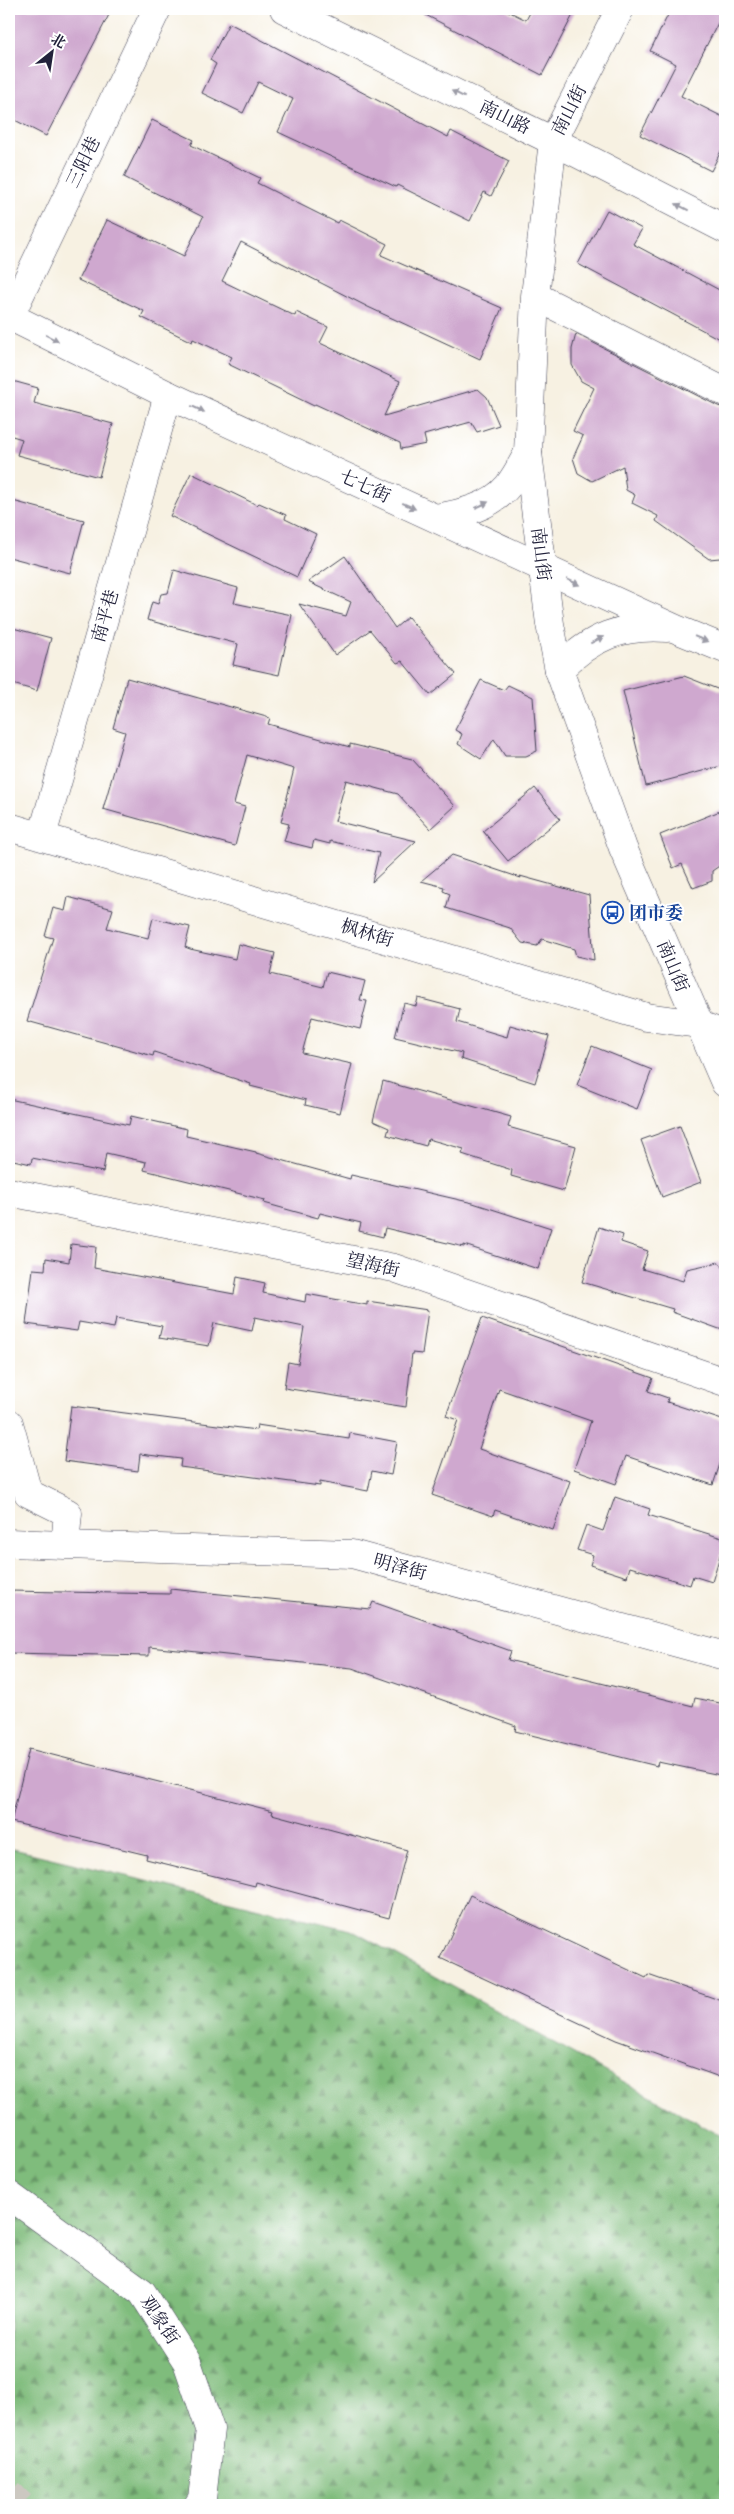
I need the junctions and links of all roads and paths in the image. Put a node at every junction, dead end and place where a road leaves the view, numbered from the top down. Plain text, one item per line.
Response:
1 (157, 9) edge
2 (284, 9) edge
3 (620, 9) edge
4 (553, 141) junction
5 (725, 229) edge
6 (535, 296) junction
7 (9, 316) edge
8 (725, 392) edge
9 (168, 395) junction
10 (528, 453) junction
11 (435, 518) junction
12 (542, 567) junction
13 (676, 629) junction
14 (725, 649) edge
15 (559, 670) junction
16 (9, 828) edge
17 (42, 836) junction
18 (698, 1024) junction
19 (725, 1035) edge
20 (725, 1083) edge
21 (9, 1192) edge
22 (725, 1382) edge
23 (9, 1423) edge
24 (9, 1543) edge
25 (65, 1545) junction
26 (725, 1656) edge
27 (9, 2195) edge
28 (198, 2505) edge

1 - 7 street, 三阳巷
4 -> 2 street, 南山路
3 - 4 street, 南山街
5 -> 4 street, 南山路
4 - 6 street, 南山街
6 - 8 street
6 - 10 street, 南山街
7 -> 9 street, 七七街
9 -> 11 street, 七七街
9 - 17 street, 南平巷
11 -> 10 street
10 - 12 street, 南山街
11 - 12 street, 七七街
12 -> 13 street, 七七街
12 - 15 street, 南山街
13 -> 14 street, 七七街
15 -> 13 street
15 - 18 street, 南山街
16 - 17 street, 枫林街
17 - 18 street, 枫林街
18 - 19 street, 枫林街
18 - 20 street, 南山街
21 - 22 street, 望海街
23 - 25 street
24 - 25 street, 明泽街
25 - 26 street, 明泽街
27 - 28 street, 观象街

